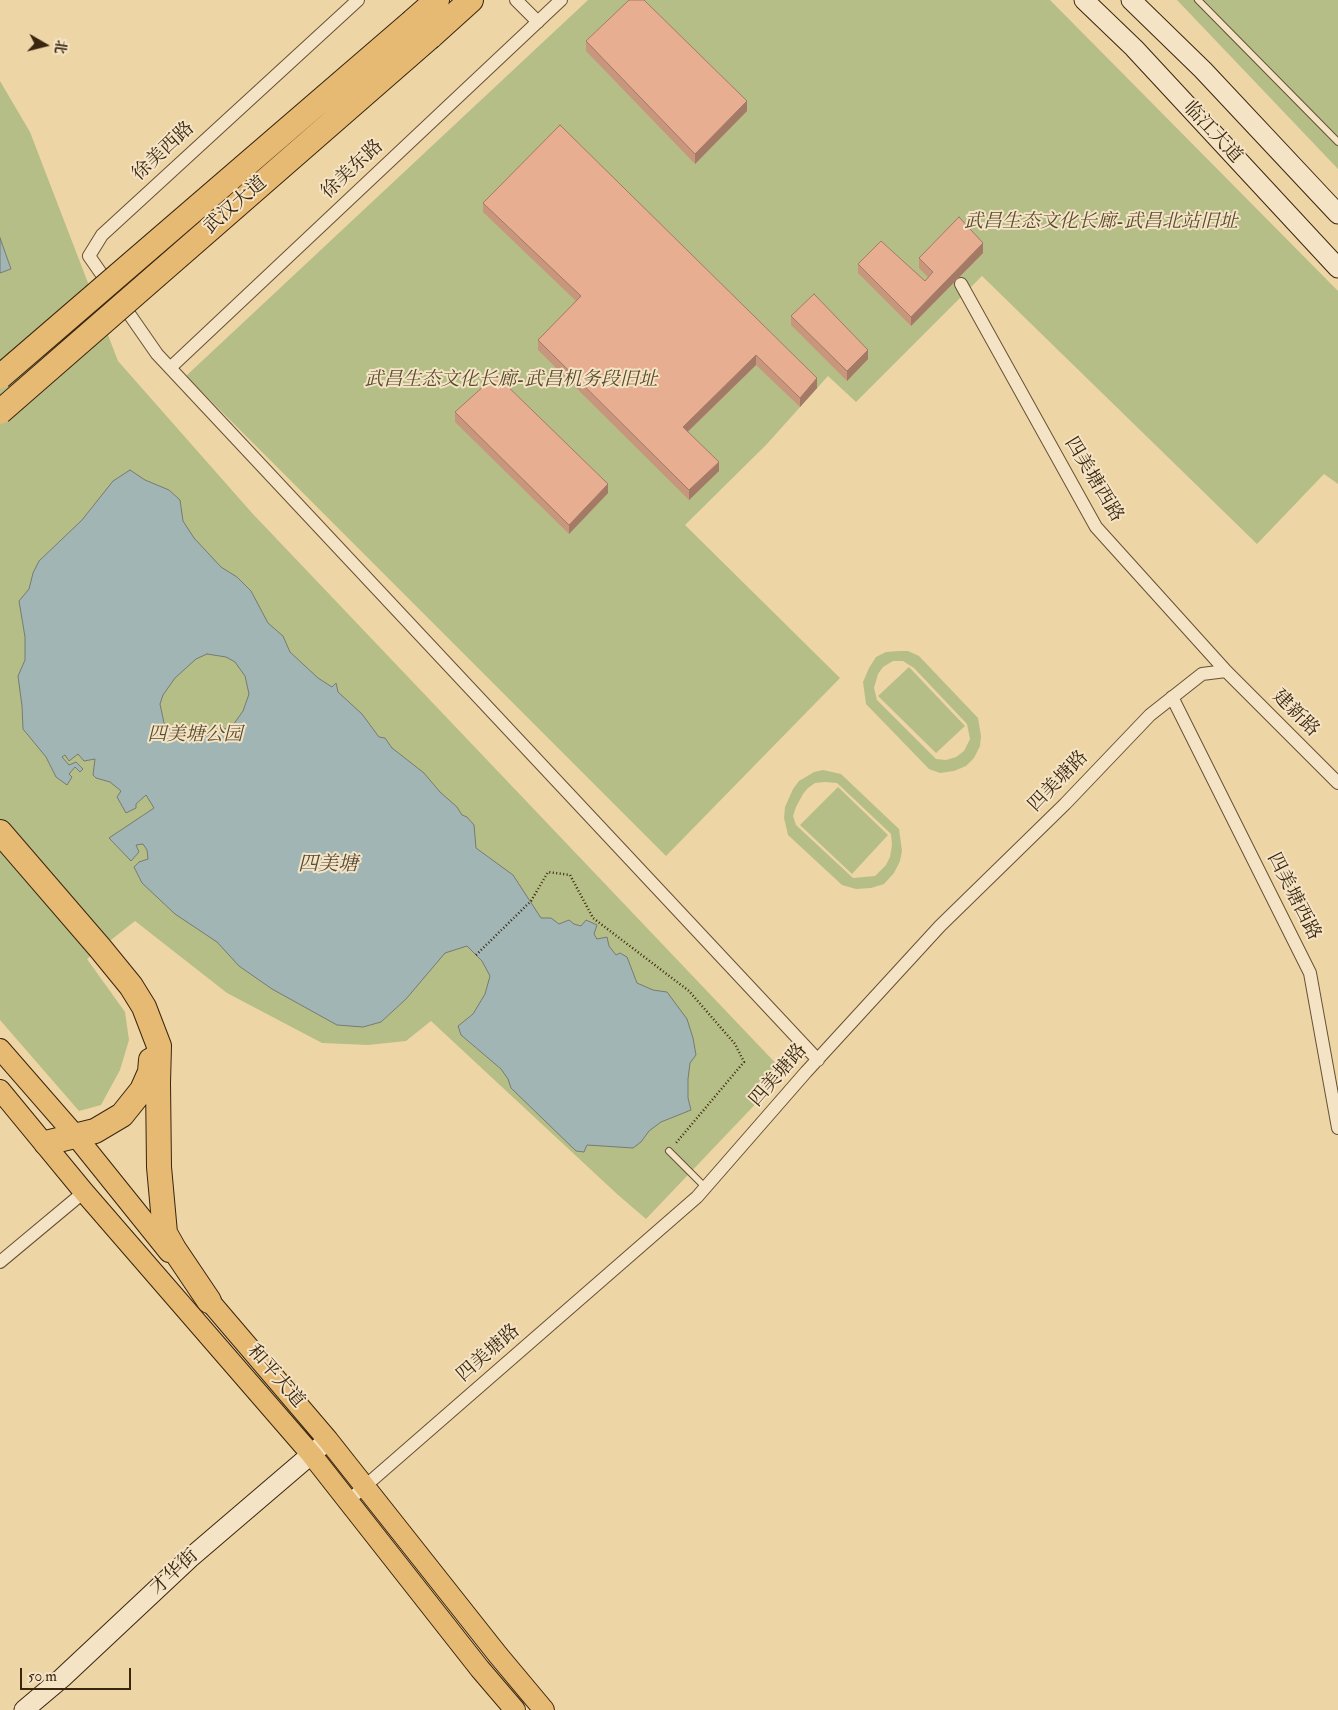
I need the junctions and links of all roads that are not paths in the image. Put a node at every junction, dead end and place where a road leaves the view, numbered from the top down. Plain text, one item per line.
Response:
1 (358, 0) edge
2 (437, 0) edge
3 (471, 0) edge
4 (516, 0) edge
5 (561, 0) edge
6 (1084, 0) edge
7 (1131, 0) edge
8 (1198, 0) edge
9 (538, 22) junction
10 (1338, 142) edge
11 (1282, 208) junction
12 (1338, 214) edge
13 (1338, 254) edge
14 (1338, 268) edge
15 (961, 284) dead end
16 (170, 368) junction
17 (0, 377) edge
18 (0, 412) edge
19 (1226, 671) junction
20 (1172, 697) junction
21 (1338, 783) edge
22 (0, 832) edge
23 (154, 1030) junction
24 (0, 1049) edge
25 (818, 1060) junction
26 (0, 1090) edge
27 (1338, 1128) edge
28 (75, 1135) junction
29 (46, 1143) junction
30 (669, 1151) road end
31 (706, 1188) junction
32 (84, 1192) junction
33 (0, 1262) edge
34 (209, 1301) junction
35 (328, 1440) junction
36 (311, 1454) junction
37 (365, 1486) junction
38 (348, 1501) junction
39 (24, 1710) edge
40 (514, 1710) edge
41 (544, 1710) edge

1 - 16 street, 徐美西路
2 - 17 highway, 武汉大道, bridge
3 - 18 highway, 武汉大道, bridge
4 - 9 street
5 - 9 street, 徐美东路
6 - 11 main road, 临江大道
7 - 12 main road, 临江大道
8 - 10 lane
9 - 16 street, 徐美东路
11 - 13 main road
11 - 14 main road, 临江大道
15 - 19 street, 四美塘西路
16 - 25 street
19 - 20 street, 四美塘路
19 - 21 street, 建新路
20 - 25 street, 四美塘路
20 - 27 street, 四美塘西路
22 - 23 highway
23 - 28 highway
23 - 34 highway
24 - 28 main road, 和平大道
25 - 31 street, 四美塘路
26 - 29 main road, 和平大道
28 - 29 highway
28 - 34 main road, 和平大道
29 - 32 main road, 和平大道
30 - 31 lane
31 - 37 street, 四美塘路
32 - 33 street
32 - 36 main road, 和平大道
34 - 35 main road, 和平大道
35 - 36 main road, 才华街
35 - 37 main road, 和平大道
36 - 38 main road, 和平大道
36 - 39 main road, 才华街
37 - 38 street, 四美塘路
37 - 41 main road, 和平大道
38 - 40 main road, 和平大道

